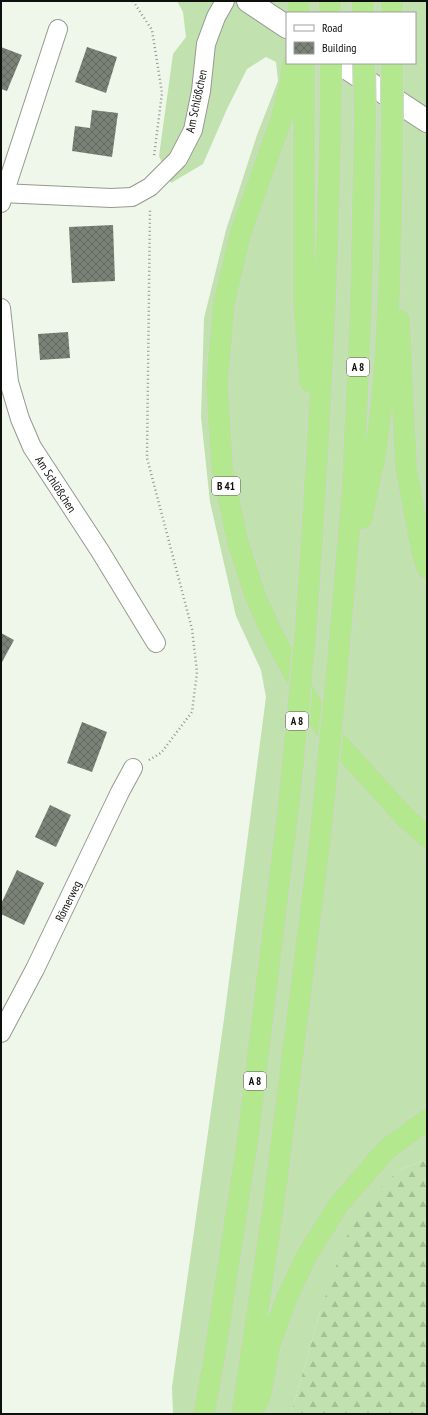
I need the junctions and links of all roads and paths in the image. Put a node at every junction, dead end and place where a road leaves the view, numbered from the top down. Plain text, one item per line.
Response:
1 (133, 1) edge
2 (225, 1) edge
3 (248, 1) edge
4 (299, 1) edge
5 (302, 1) edge
6 (330, 1) edge
7 (363, 1) edge
8 (392, 1) edge
9 (298, 12) edge
10 (303, 12) edge
11 (330, 12) edge
12 (364, 12) edge
13 (392, 12) edge
14 (286, 26) edge
15 (58, 29) dead end
16 (293, 64) edge
17 (304, 64) edge
18 (331, 64) edge
19 (341, 64) edge
20 (364, 64) edge
21 (392, 64) edge
22 (297, 89) junction
23 (427, 121) edge
24 (150, 187) junction
25 (2, 196) edge
26 (390, 255) junction
27 (1, 308) edge
28 (316, 483) junction
29 (427, 568) edge
30 (343, 614) junction
31 (156, 643) dead end
32 (133, 768) joint
33 (427, 837) edge
34 (1, 1033) edge
35 (427, 1120) edge
36 (204, 1414) edge
37 (242, 1414) edge
38 (250, 1414) edge

1 - 24 path
2 - 24 street, Am Schlößchen
3 - 14 street
4 - 9 highway
5 - 10 highway
6 - 11 highway
7 - 12 highway
8 - 13 highway
15 - 25 street, Am Schlößchen
16 - 22 highway
17 - 22 highway
18 - 28 highway, A 8
19 - 23 street
20 - 30 highway, A 8, bridge
21 - 26 highway, bridge
22 - 28 highway
22 - 33 highway, B 41
24 - 25 street, Am Schlößchen
24 - 32 path
26 - 29 highway
26 - 30 highway
27 - 31 street, Am Schlößchen
28 - 36 highway, A 8, bridge
30 - 37 highway, A 8, bridge
32 - 34 street, Römerweg
35 - 38 highway

